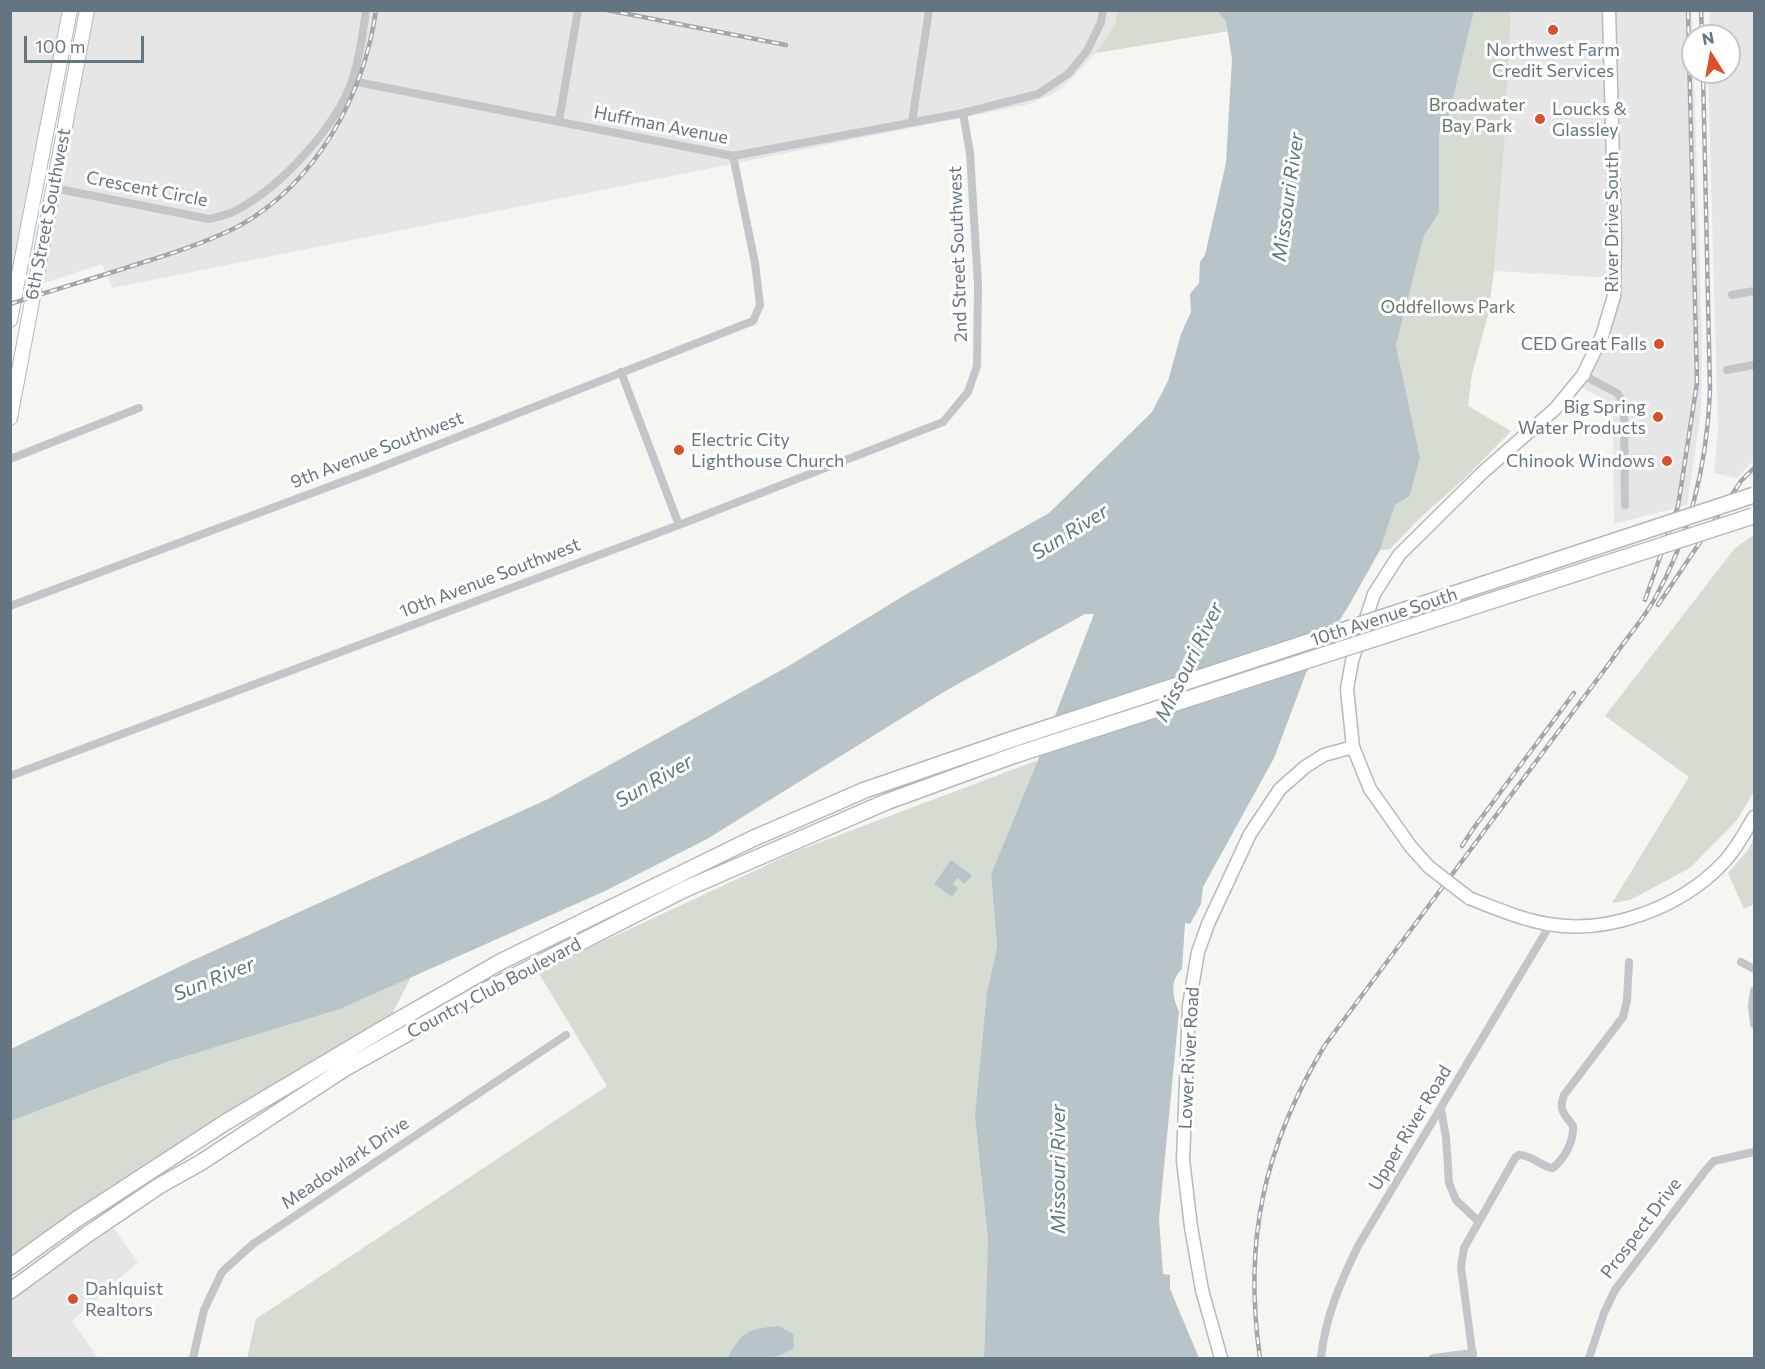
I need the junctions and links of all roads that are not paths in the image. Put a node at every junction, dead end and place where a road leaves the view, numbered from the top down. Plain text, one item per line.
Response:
1 (70, 10) edge
2 (87, 10) edge
3 (366, 10) edge
4 (579, 10) edge
5 (929, 10) edge
6 (1103, 10) edge
7 (1609, 10) edge
8 (352, 81) junction
9 (963, 113) junction
10 (559, 121) junction
11 (912, 122) junction
12 (733, 156) junction
13 (54, 188) junction
14 (1755, 291) edge
15 (1732, 295) dead end
16 (10, 320) edge
17 (1755, 365) edge
18 (1727, 370) dead end
19 (621, 372) junction
20 (1583, 375) junction
21 (13, 387) edge
22 (968, 392) joint
23 (139, 408) dead end
24 (10, 418) edge
25 (10, 459) edge
26 (1755, 495) edge
27 (1625, 505) dead end
28 (1754, 516) edge
29 (679, 525) junction
30 (10, 606) edge
31 (1013, 739) joint
32 (1353, 747) junction
33 (1015, 755) joint
34 (10, 776) edge
35 (1755, 817) edge
36 (1550, 925) junction
37 (1629, 962) dead end
38 (1741, 962) dead end
39 (1755, 969) edge
40 (1755, 991) edge
41 (1755, 1024) edge
42 (566, 1035) dead end
43 (1441, 1109) junction
44 (1755, 1152) edge
45 (1478, 1221) junction
46 (10, 1266) edge
47 (10, 1291) edge
48 (1473, 1356) edge
49 (193, 1359) edge
50 (1221, 1359) edge
51 (1321, 1359) edge
52 (1433, 1359) edge
53 (1589, 1359) edge

1 - 16 main road, 6th Street Southwest
2 - 13 main road, 6th Street Southwest
3 - 8 street, Crescent Circle
4 - 10 street
5 - 11 street
6 - 9 street, Huffman Avenue
7 - 20 main road, River Drive South
8 - 10 street, Huffman Avenue
8 - 13 street, Crescent Circle
9 - 11 street, Huffman Avenue
9 - 22 street, 2nd Street Southwest
10 - 12 street, Huffman Avenue
11 - 12 street, Huffman Avenue
12 - 19 street, 9th Avenue Southwest
13 - 21 main road, 6th Street Southwest
14 - 15 street
17 - 18 street
19 - 29 street
19 - 30 street, 9th Avenue Southwest
20 - 27 street
20 - 32 main road, River Drive South
21 - 24 main road, 6th Street Southwest
22 - 29 street, 10th Avenue Southwest
23 - 25 street
26 - 31 highway, 10th Avenue South, bridge
28 - 33 highway, 10th Avenue South, bridge
29 - 34 street, 10th Avenue Southwest
31 - 46 highway, Country Club Boulevard
32 - 36 main road, River Drive South, bridge
32 - 50 main road, Lower River Road
33 - 47 highway, Country Club Boulevard
35 - 36 main road, River Drive South
36 - 43 street, Upper River Road
37 - 45 street
38 - 39 street
40 - 41 street
42 - 49 street, Meadowlark Drive
43 - 45 street
43 - 51 street, Upper River Road
44 - 53 street, Prospect Drive
45 - 48 street
48 - 52 street

